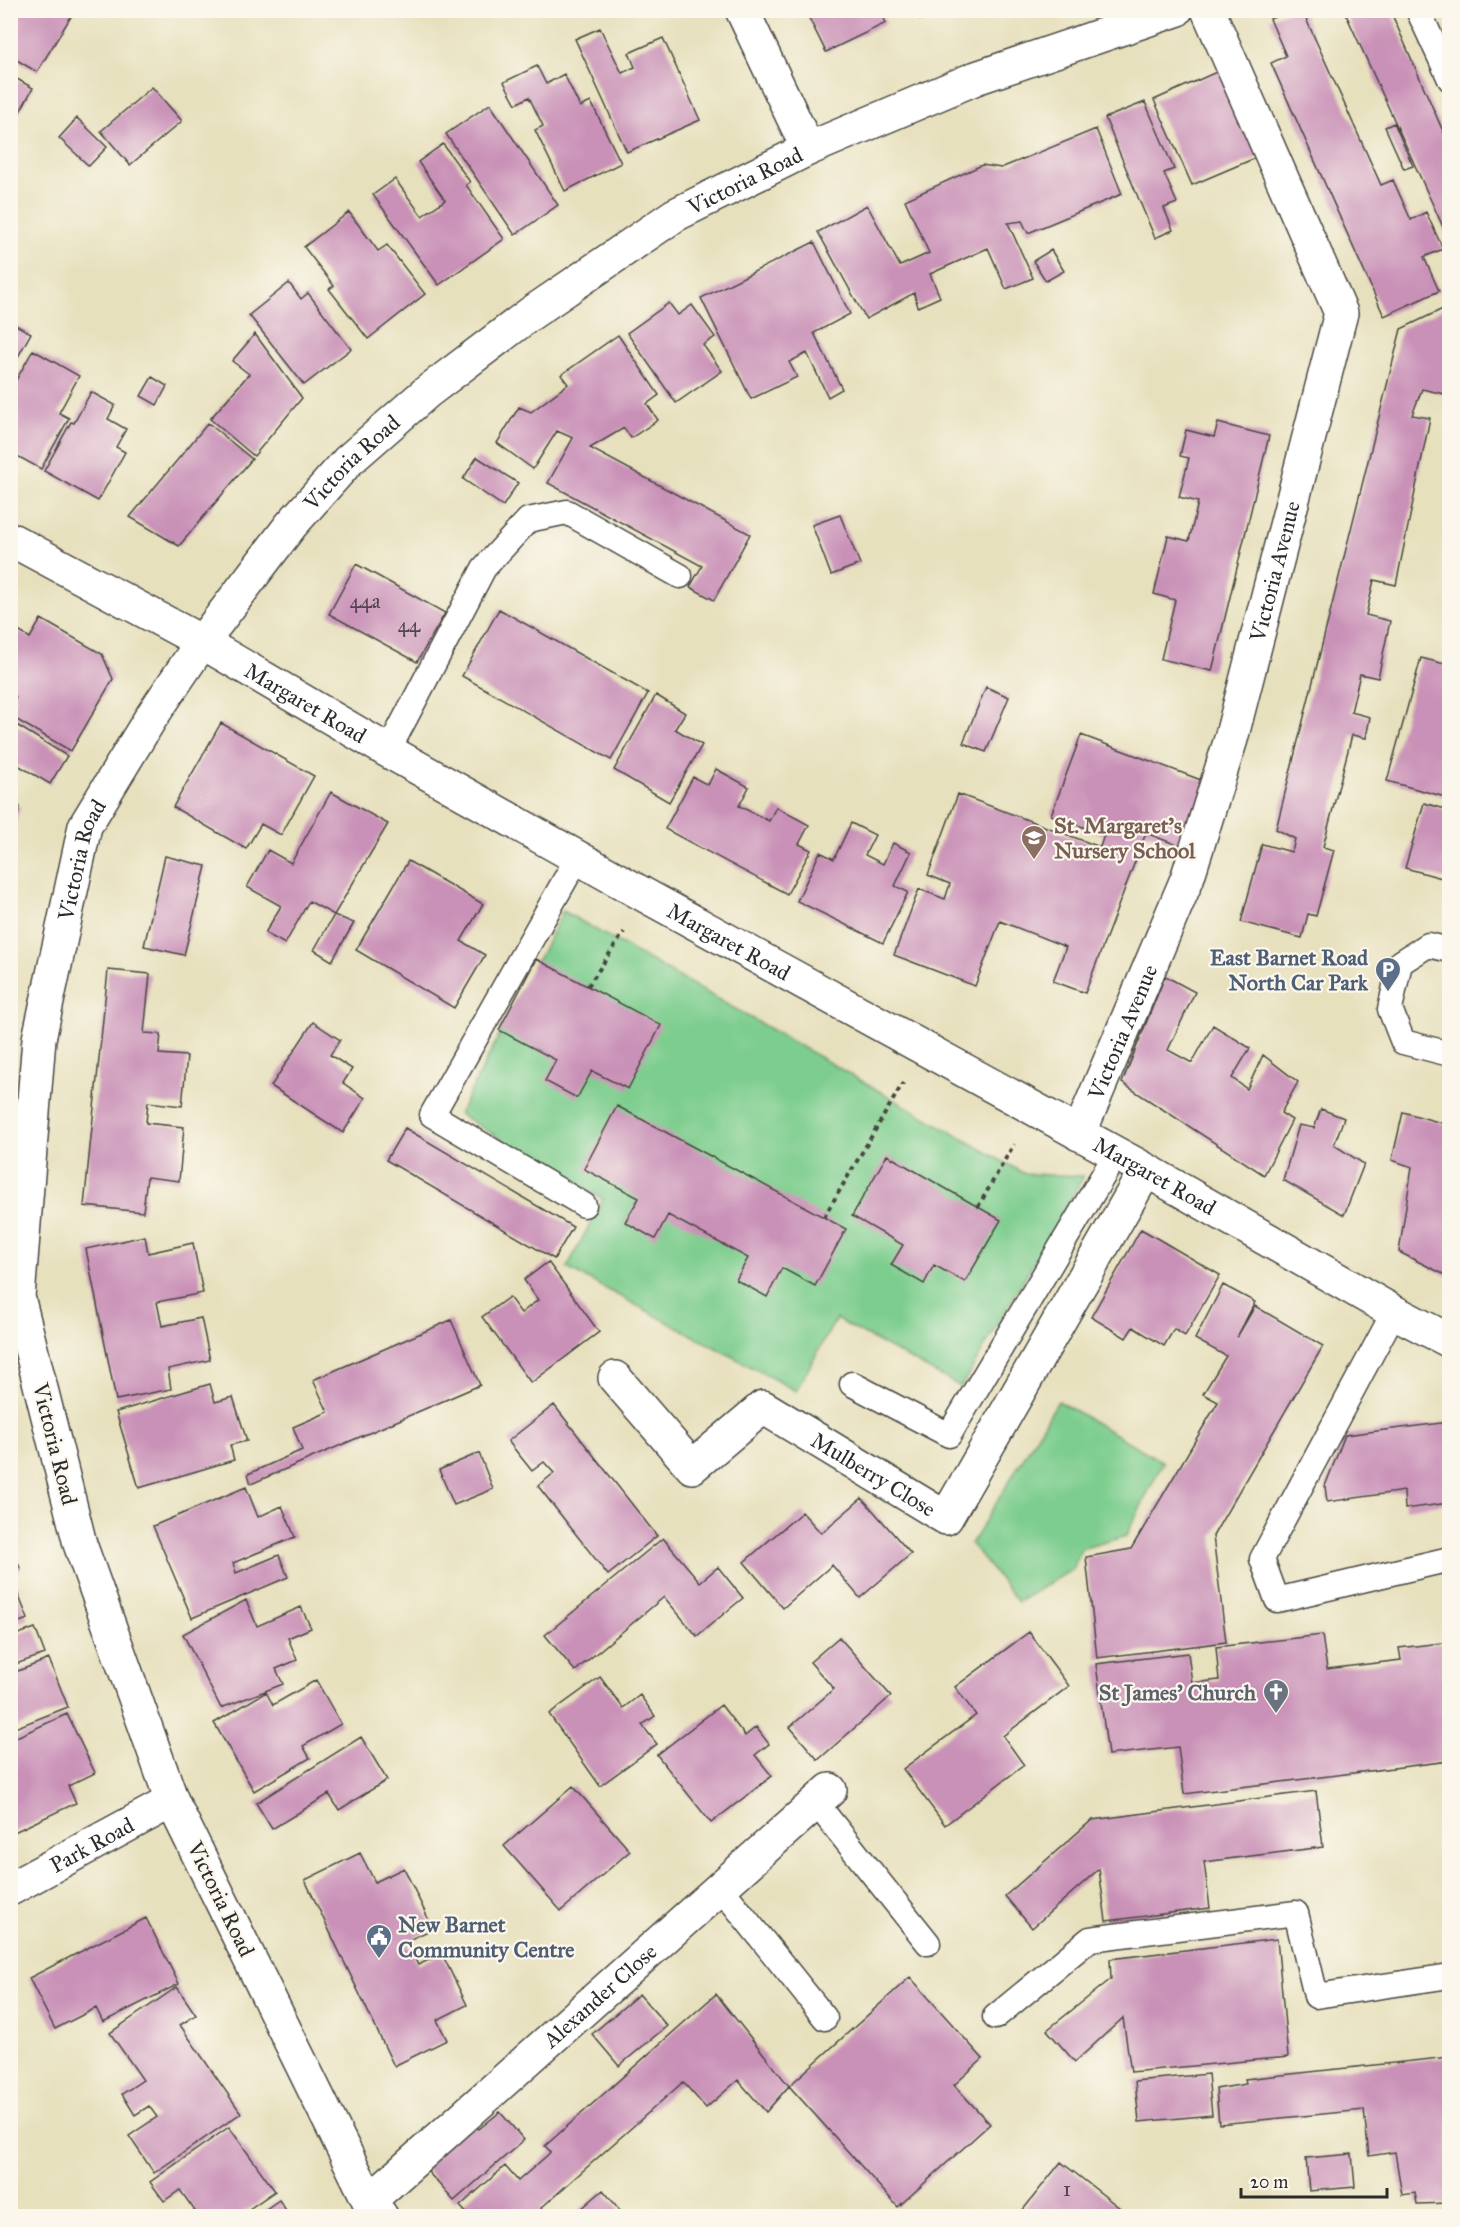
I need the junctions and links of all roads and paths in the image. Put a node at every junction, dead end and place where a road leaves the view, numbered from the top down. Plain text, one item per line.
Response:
1 (742, 10) edge
2 (1176, 10) edge
3 (1208, 10) edge
4 (1418, 10) edge
5 (1449, 79) edge
6 (808, 149) junction
7 (10, 539) edge
8 (680, 576) dead end
9 (202, 642) junction
10 (388, 751) junction
11 (578, 857) junction
12 (648, 897) junction
13 (1449, 950) edge
14 (588, 986) dead end
15 (923, 1049) junction
16 (1449, 1054) edge
17 (1033, 1110) junction
18 (1079, 1134) junction
19 (1116, 1154) junction
20 (1146, 1170) junction
21 (584, 1205) dead end
22 (978, 1206) dead end
23 (824, 1218) dead end
24 (1394, 1312) junction
25 (1449, 1341) edge
26 (615, 1378) dead end
27 (852, 1384) dead end
28 (1449, 1559) edge
29 (823, 1797) joint
30 (172, 1801) junction
31 (720, 1888) junction
32 (10, 1889) edge
33 (928, 1943) dead end
34 (1449, 1976) edge
35 (995, 2017) dead end
36 (825, 2018) dead end
37 (375, 2209) edge

1 - 6 street
2 - 6 street, Victoria Road
3 - 18 street, Victoria Avenue
4 - 5 lane
6 - 9 street, Victoria Road
7 - 9 street, Margaret Road
8 - 10 lane
9 - 10 street, Margaret Road
9 - 30 street, Victoria Road
10 - 11 street, Margaret Road
11 - 12 street, Margaret Road
11 - 21 lane
12 - 14 path
12 - 15 street, Margaret Road
13 - 16 lane
15 - 17 street, Margaret Road
15 - 23 path
17 - 18 street, Margaret Road
17 - 22 path
18 - 19 street, Margaret Road
19 - 20 street, Margaret Road
19 - 27 lane
20 - 24 street, Margaret Road
20 - 26 street, Mulberry Close
24 - 25 street, Margaret Road
24 - 28 lane
29 - 31 street, Alexander Close
29 - 33 lane
30 - 32 street, Park Road
30 - 37 street, Victoria Road
31 - 36 lane
31 - 37 street, Alexander Close
34 - 35 lane

